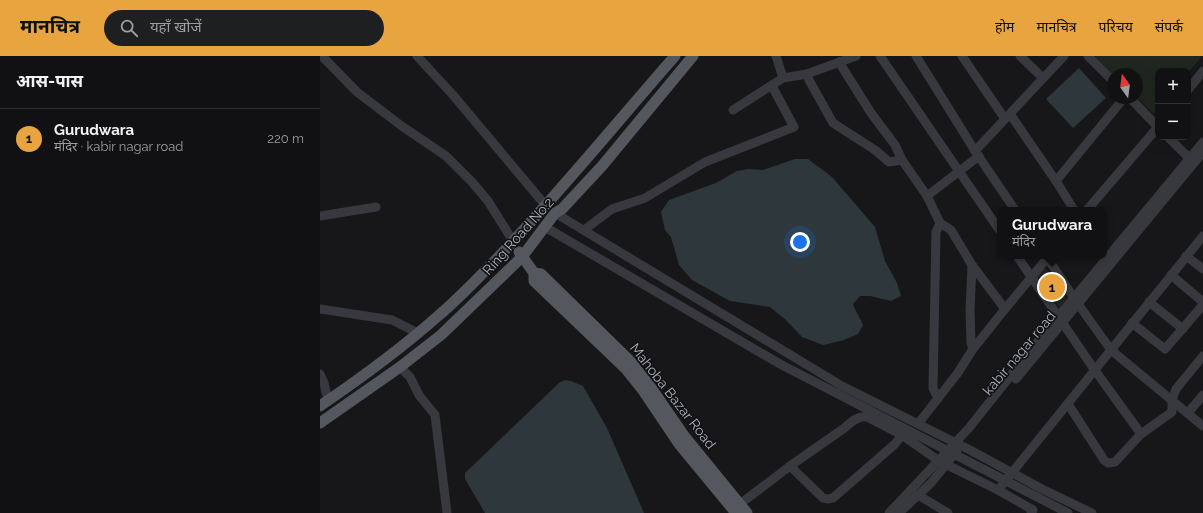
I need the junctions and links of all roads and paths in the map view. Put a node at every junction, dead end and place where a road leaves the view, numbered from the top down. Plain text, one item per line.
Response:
1 (322, 56) edge
2 (417, 56) edge
3 (675, 56) edge
4 (693, 56) edge
5 (776, 56) edge
6 (856, 56) edge
7 (880, 56) edge
8 (916, 56) edge
9 (962, 56) edge
10 (1020, 56) edge
11 (1064, 56) edge
12 (1088, 56) edge
13 (839, 62) junction
14 (1203, 71) edge
15 (807, 74) junction
16 (1107, 75) edge
17 (784, 78) junction
18 (1043, 78) junction
19 (772, 86) junction
20 (1191, 86) edge
21 (1119, 104) edge
22 (1136, 104) edge
23 (733, 110) dead end
24 (1007, 116) junction
25 (1155, 124) edge
26 (1155, 131) edge
27 (1172, 140) edge
28 (1203, 142) edge
29 (977, 153) junction
30 (1197, 157) edge
31 (902, 160) junction
32 (960, 172) junction
33 (1056, 181) junction
34 (927, 196) junction
35 (376, 206) dead end
36 (546, 206) junction
37 (1013, 207) edge
38 (1072, 207) edge
39 (1090, 207) edge
40 (555, 213) junction
41 (320, 216) edge
42 (940, 223) junction
43 (545, 227) junction
44 (997, 227) edge
45 (584, 230) junction
46 (1203, 236) edge
47 (513, 241) junction
48 (1186, 256) junction
49 (522, 257) junction
50 (1019, 259) edge
51 (1045, 259) edge
52 (1048, 259) edge
53 (972, 265) junction
54 (1203, 269) edge
55 (1171, 275) junction
56 (1031, 277) junction
57 (1076, 301) junction
58 (1149, 302) junction
59 (1203, 303) edge
60 (320, 308) edge
61 (1005, 309) junction
62 (1061, 319) junction
63 (1132, 324) junction
64 (1183, 329) junction
65 (418, 333) junction
66 (973, 349) junction
67 (1111, 350) junction
68 (1203, 356) edge
69 (400, 367) junction
70 (1094, 369) junction
71 (320, 374) edge
72 (1203, 395) edge
73 (938, 399) junction
74 (1172, 400) junction
75 (324, 404) edge
76 (1068, 404) junction
77 (1188, 413) junction
78 (320, 423) edge
79 (918, 424) junction
80 (1203, 426) edge
81 (1141, 434) junction
82 (902, 435) junction
83 (958, 444) junction
84 (950, 453) junction
85 (942, 462) junction
86 (790, 466) junction
87 (1012, 473) junction
88 (1005, 481) junction
89 (998, 490) junction
90 (918, 495) junction
91 (736, 511) edge
92 (447, 513) edge
93 (747, 513) edge
94 (889, 513) edge
95 (899, 513) edge
96 (948, 513) edge
97 (1031, 513) edge
98 (1068, 513) edge
99 (1092, 513) edge

1 - 47 street
2 - 36 street
3 - 36 main road, Ring Road No.2
4 - 40 main road, Ring Road No.2
5 - 17 street
6 - 13 street
7 - 32 street
8 - 29 street
9 - 24 street
10 - 18 street
11 - 18 street
12 - 16 street
13 - 15 street
13 - 31 street
14 - 20 street
15 - 17 street
15 - 31 street
17 - 19 street
18 - 24 street
19 - 23 street
19 - 45 street
21 - 33 street
22 - 25 street
24 - 29 street
24 - 33 street
26 - 39 street
27 - 30 street
28 - 30 street, kabir nagar road
29 - 32 street
29 - 37 street
30 - 57 street, kabir nagar road
31 - 34 street
32 - 34 street
32 - 44 street
33 - 38 street
34 - 42 street
35 - 41 street
36 - 47 main road, Ring Road No.2
40 - 43 main road, Ring Road No.2
40 - 45 street
42 - 53 street
42 - 73 street
43 - 49 main road, Ring Road No.2
43 - 84 street
45 - 79 street
46 - 48 street
47 - 49 main road, Mahoba Bazar Road
47 - 65 main road, Ring Road No.2
48 - 54 street
48 - 55 street
49 - 69 main road, Ring Road No.2
49 - 91 main road, Mahoba Bazar Road
50 - 56 street
51 - 56 street
52 - 57 street
53 - 61 street
53 - 66 street
55 - 58 street
55 - 59 street
56 - 61 street
56 - 62 street
57 - 62 street, kabir nagar road
57 - 67 street
58 - 63 street
58 - 64 street
59 - 64 street
60 - 65 street
61 - 66 street
62 - 70 street
62 - 83 street, kabir nagar road
63 - 64 street
63 - 67 street
65 - 75 main road, Ring Road No.2
66 - 73 street
67 - 70 street
67 - 74 street
68 - 74 street
69 - 78 main road, Ring Road No.2
69 - 92 street
70 - 76 street
70 - 81 street
71 - 75 street
72 - 77 street
73 - 79 street
74 - 77 street
74 - 81 street
76 - 81 street
76 - 87 street
77 - 80 street
79 - 83 street
82 - 85 street
82 - 86 street
82 - 86 street
83 - 84 street, kabir nagar road
83 - 87 street
84 - 85 street, kabir nagar road
84 - 88 street
85 - 89 street
85 - 90 street, kabir nagar road
85 - 94 street
86 - 91 street
87 - 88 street
87 - 99 street
88 - 89 street
88 - 98 street
89 - 97 street
90 - 95 street, kabir nagar road
90 - 96 street
91 - 93 main road, Mahoba Bazar Road

